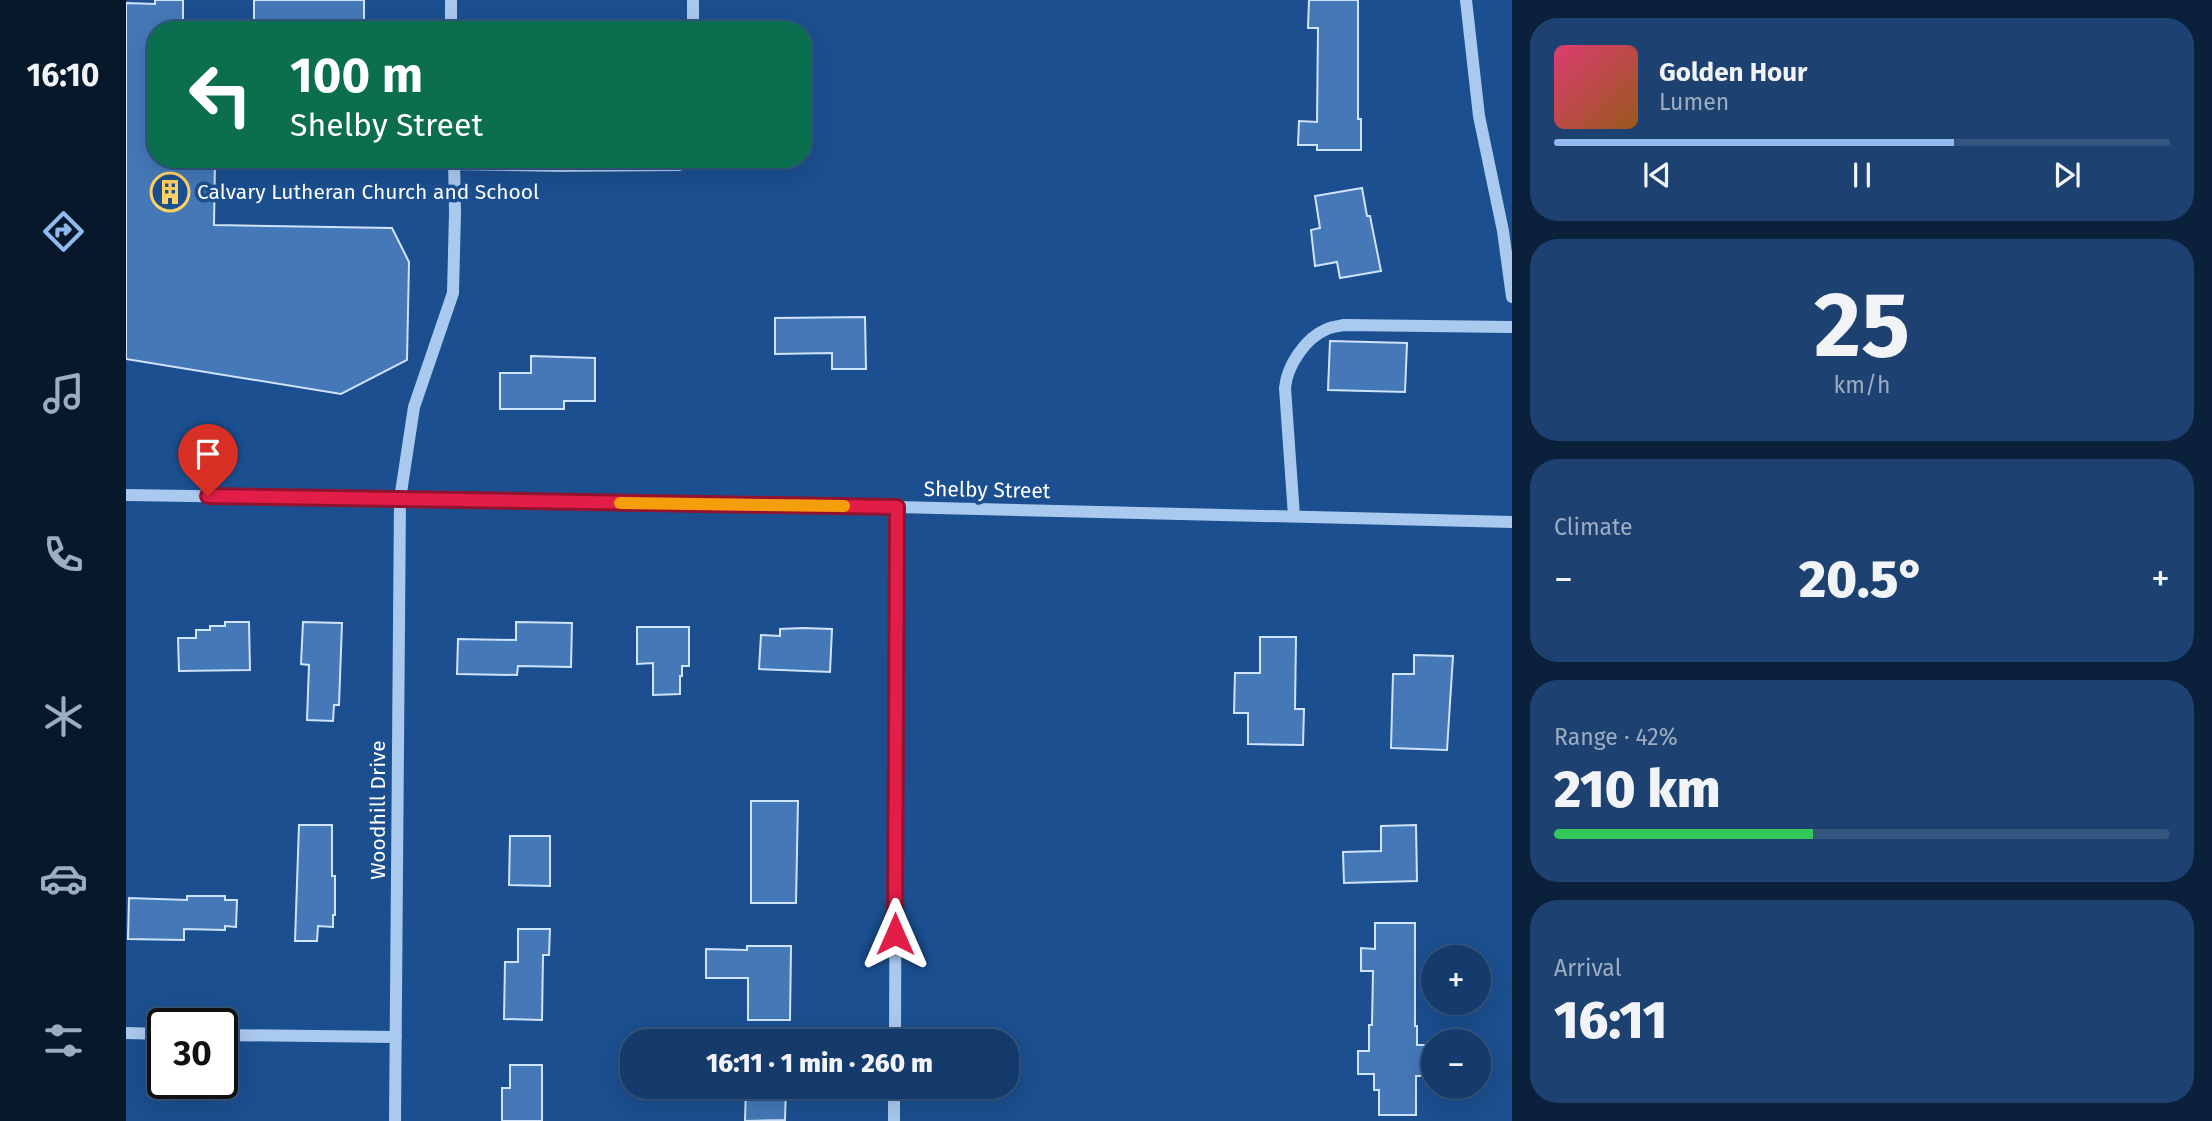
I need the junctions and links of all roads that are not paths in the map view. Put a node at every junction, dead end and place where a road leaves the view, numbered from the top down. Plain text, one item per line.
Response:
1 (452, 0) edge
2 (693, 0) edge
3 (1466, 0) edge
4 (451, 21) edge
5 (693, 21) edge
6 (454, 168) edge
7 (1512, 297) edge
8 (1512, 327) edge
9 (126, 495) edge
10 (400, 499) junction
11 (897, 507) junction
12 (1294, 516) junction
13 (1512, 522) edge
14 (895, 1029) edge
15 (126, 1033) edge
16 (147, 1034) edge
17 (238, 1035) edge
18 (396, 1037) junction
19 (894, 1099) edge
20 (396, 1121) edge
21 (894, 1121) edge

1 - 4 street
2 - 5 street
3 - 7 street
6 - 10 street, Woodhill Drive
8 - 12 street
9 - 10 street, Shelby Street
10 - 11 street, Shelby Street
10 - 18 street, Woodhill Drive
11 - 12 street, Shelby Street
11 - 14 street
12 - 13 street, Shelby Street
15 - 16 street
17 - 18 street
18 - 20 street, Woodhill Drive
19 - 21 street

